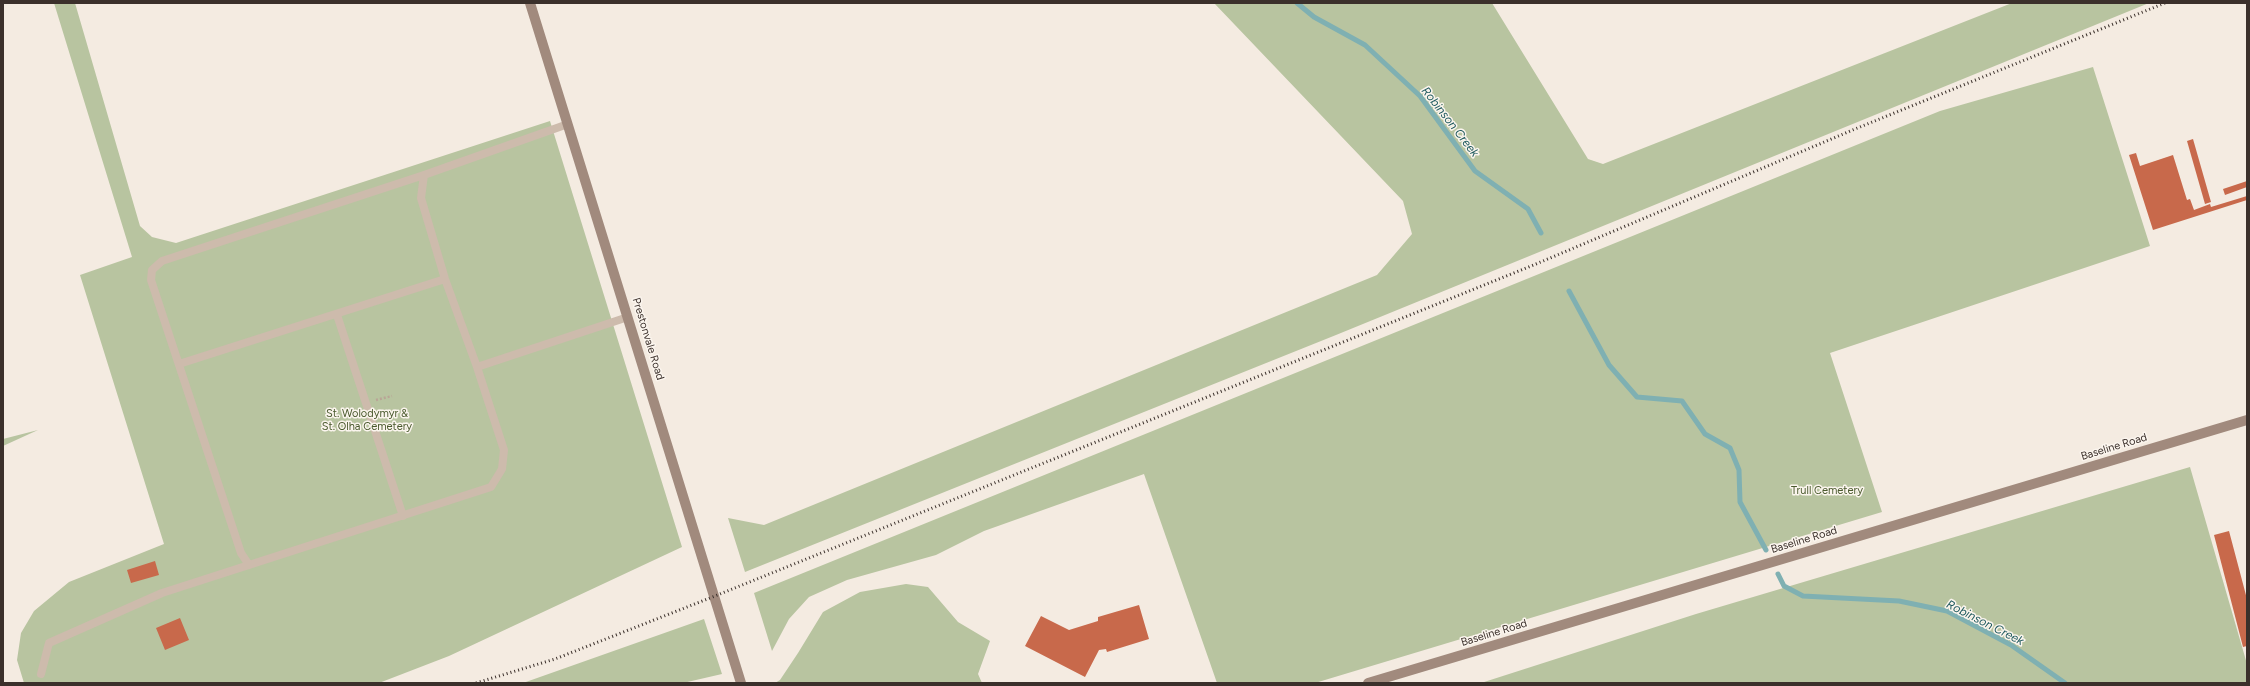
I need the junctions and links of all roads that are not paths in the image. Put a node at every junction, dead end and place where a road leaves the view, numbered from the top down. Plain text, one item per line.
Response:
1 (530, 3) edge
2 (568, 124) junction
3 (424, 175) junction
4 (445, 279) junction
5 (337, 315) junction
6 (628, 317) junction
7 (179, 364) junction
8 (477, 367) junction
9 (2247, 420) edge
10 (403, 516) junction
11 (249, 565) junction
12 (41, 674) dead end
13 (742, 683) edge
14 (1368, 683) edge

1 - 2 street, Prestonvale Road
2 - 3 lane
2 - 6 street, Prestonvale Road
3 - 4 lane
3 - 7 lane
4 - 5 lane
4 - 8 lane
5 - 7 lane
5 - 10 lane
6 - 8 lane
6 - 13 street, Prestonvale Road
7 - 11 lane
8 - 10 lane
9 - 14 street, Baseline Road
10 - 11 lane
11 - 12 lane

